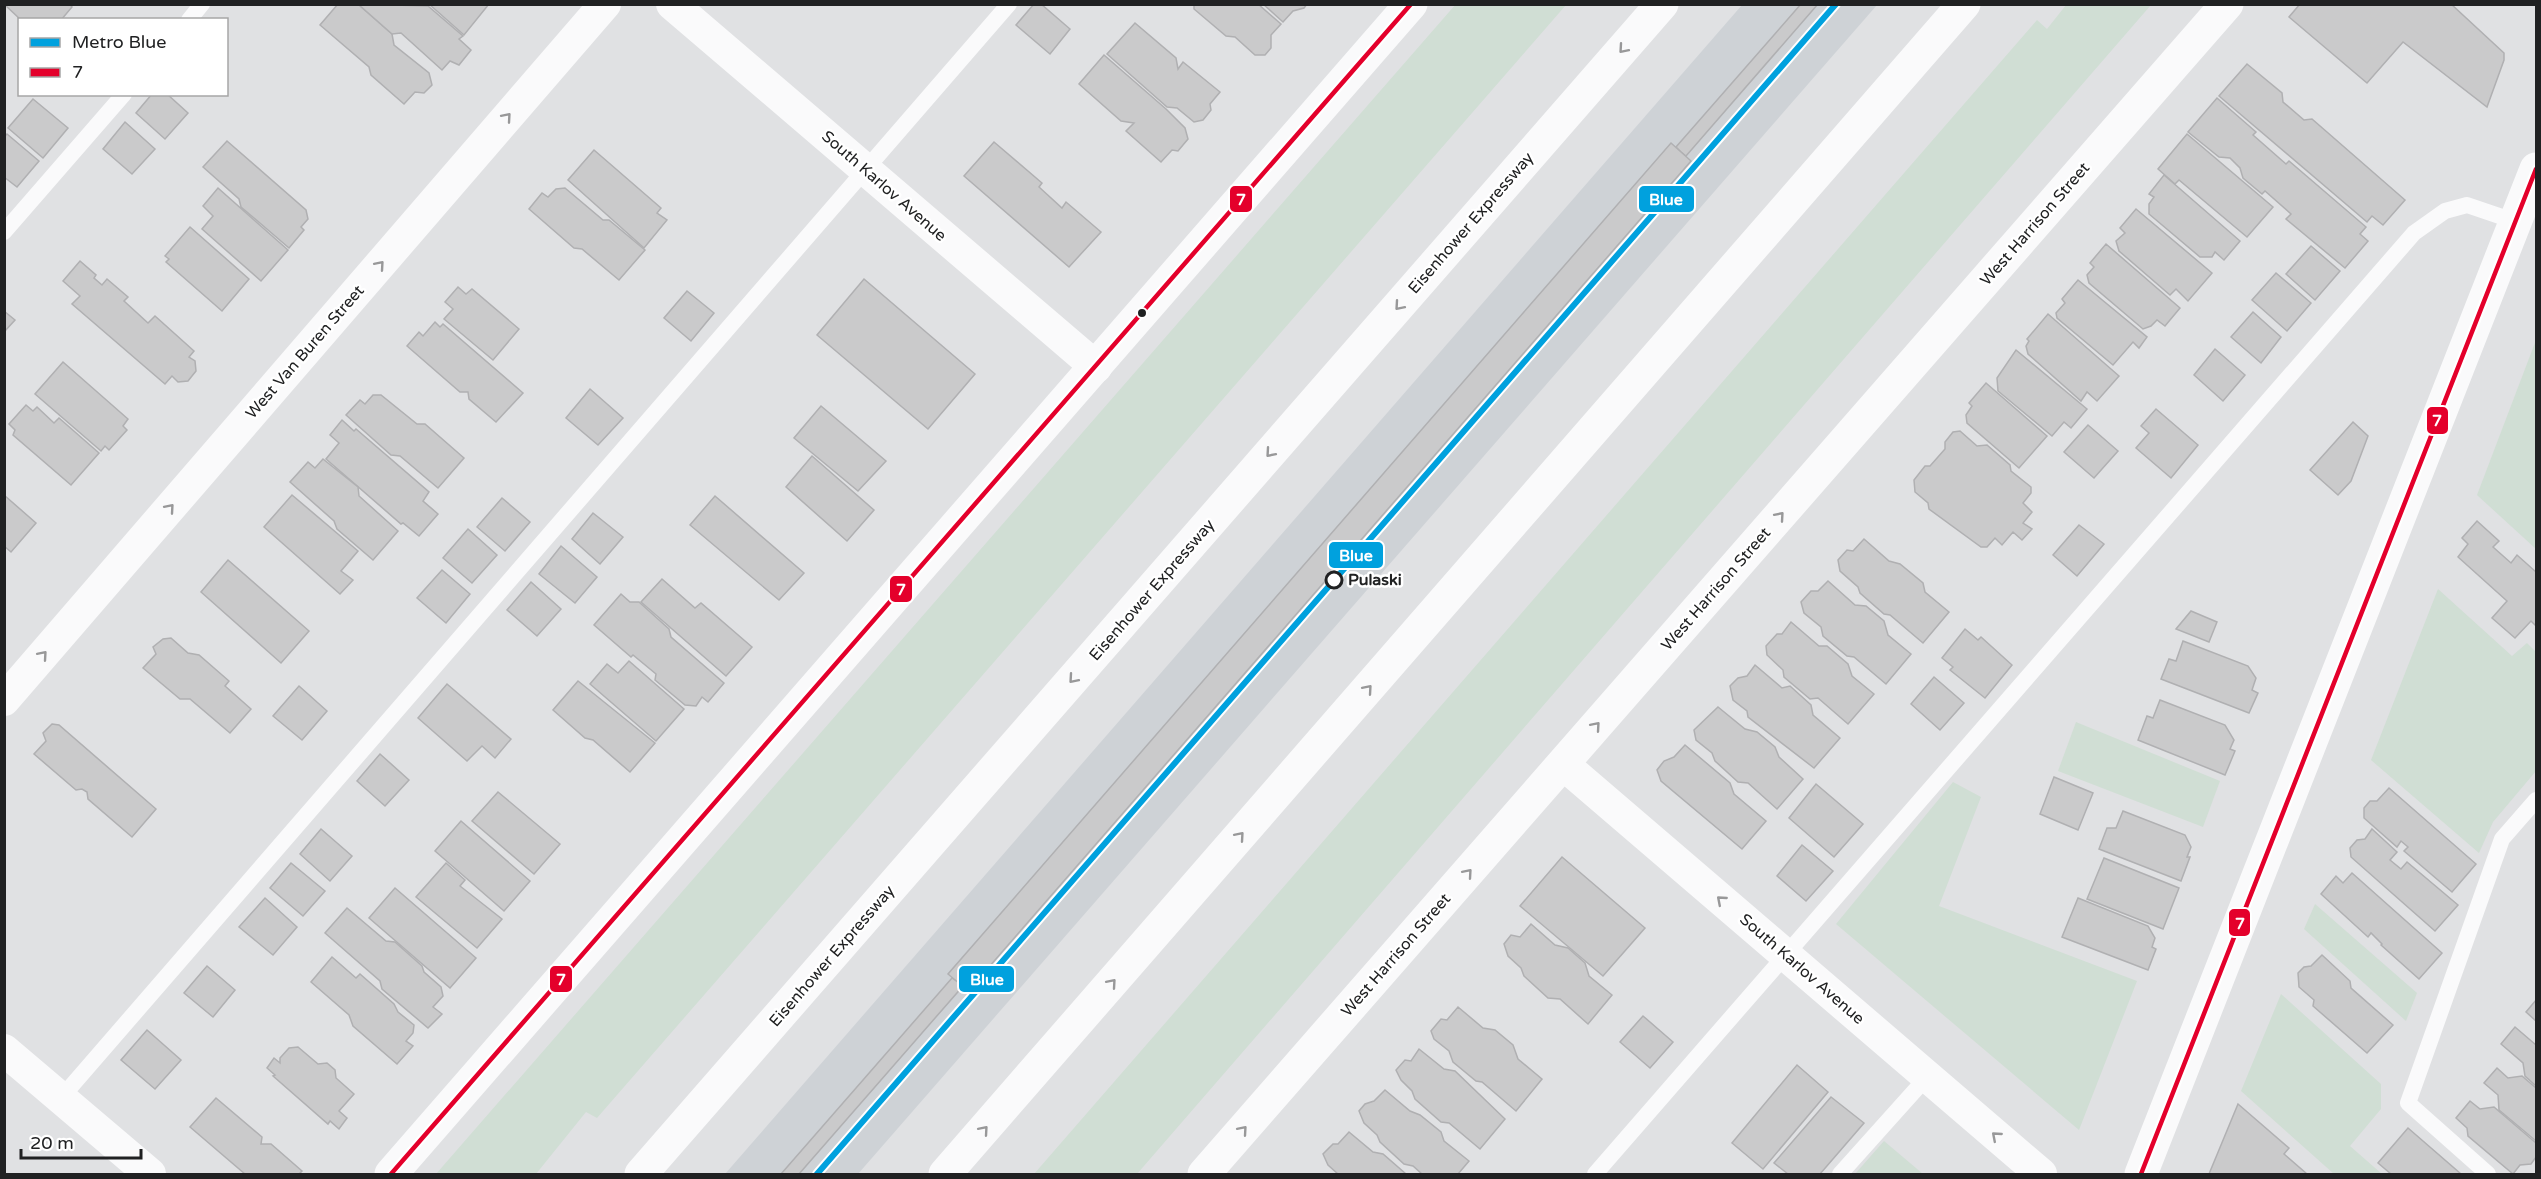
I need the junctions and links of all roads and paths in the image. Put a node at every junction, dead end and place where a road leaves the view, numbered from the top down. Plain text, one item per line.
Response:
1 (202, 4) edge
2 (604, 4) edge
3 (672, 4) edge
4 (1009, 4) edge
5 (1411, 4) edge
6 (1662, 4) edge
7 (1964, 4) edge
8 (2227, 4) edge
9 (191, 18) edge
10 (122, 96) edge
11 (865, 170) junction
12 (2536, 170) edge
13 (2517, 222) junction
14 (4, 232) edge
15 (1096, 367) junction
16 (4, 700) edge
17 (1563, 764) junction
18 (2536, 800) edge
19 (1785, 954) junction
20 (4, 1050) edge
21 (1927, 1077) junction
22 (61, 1098) junction
23 (150, 1174) edge
24 (391, 1174) edge
25 (641, 1174) edge
26 (945, 1174) edge
27 (1204, 1174) edge
28 (1595, 1174) edge
29 (1840, 1174) edge
30 (2041, 1174) edge
31 (2141, 1174) edge
32 (2488, 1174) edge

1 - 9 lane
16 -> 2 street, West Van Buren Street
3 - 11 street, South Karlov Avenue
4 - 11 lane
5 - 15 main road
6 -> 25 main road, Eisenhower Expressway
26 -> 7 main road
17 -> 8 main road, West Harrison Street
10 - 14 lane
11 - 15 street, South Karlov Avenue
11 - 22 lane
12 - 13 main road
13 - 19 lane
13 - 31 main road
15 - 24 main road
19 -> 17 street, South Karlov Avenue
27 -> 17 main road, West Harrison Street
18 - 32 lane
19 - 21 street, South Karlov Avenue
19 - 28 lane
20 - 22 street
21 - 29 lane
30 -> 21 street, South Karlov Avenue
22 - 23 street

